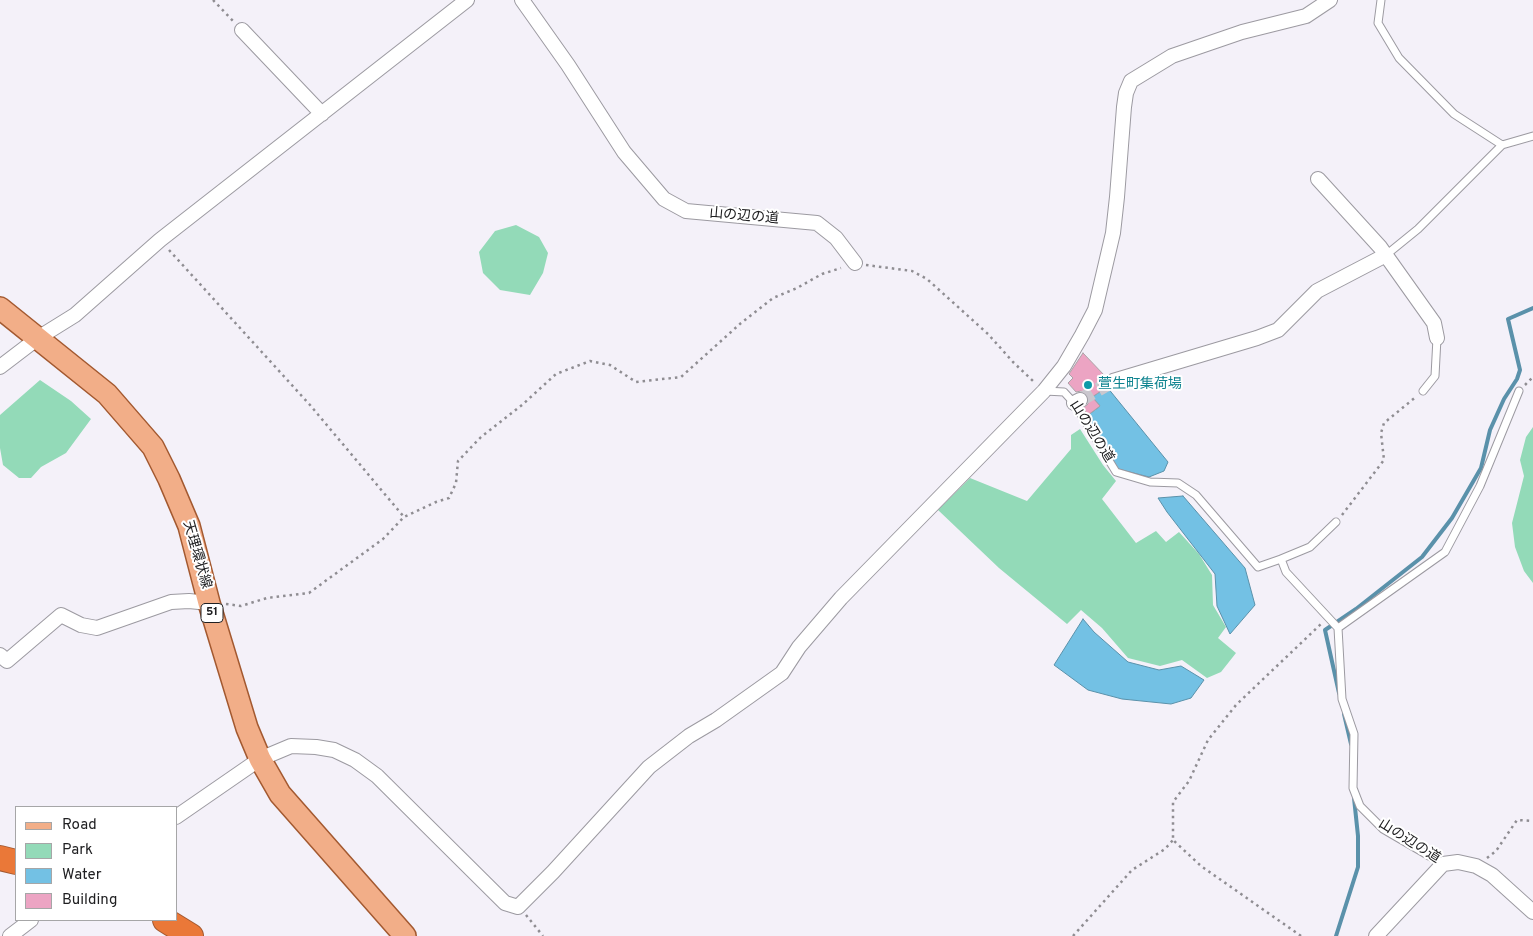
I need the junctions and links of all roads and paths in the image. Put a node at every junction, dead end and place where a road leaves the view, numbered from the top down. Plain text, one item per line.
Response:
1 (212, 0) edge
2 (467, 0) edge
3 (522, 0) edge
4 (1330, 0) edge
5 (1381, 0) edge
6 (242, 30) joint
7 (322, 114) junction
8 (1533, 136) edge
9 (1502, 145) junction
10 (1318, 179) dead end
11 (160, 240) junction
12 (1386, 255) junction
13 (855, 263) junction
14 (0, 308) edge
15 (38, 338) junction
16 (1437, 338) joint
17 (0, 368) edge
18 (1113, 381) tunnel mouth
19 (1044, 391) junction
20 (1423, 391) joint
21 (1519, 392) dead end
22 (404, 516) junction
23 (1336, 522) joint
24 (1281, 559) junction
25 (209, 603) junction
26 (1328, 617) junction
27 (1338, 628) junction
28 (0, 655) edge
29 (260, 759) junction
30 (178, 816) edge
31 (1533, 821) edge
32 (1173, 840) junction
33 (0, 858) edge
34 (15, 862) edge
35 (1444, 864) junction
36 (1476, 866) junction
37 (518, 907) junction
38 (1533, 912) edge
39 (29, 921) edge
40 (167, 921) edge
41 (10, 936) edge
42 (191, 936) edge
43 (405, 936) edge
44 (543, 936) edge
45 (1073, 936) edge
46 (1301, 936) edge
47 (1376, 936) edge

1 - 6 path
2 - 7 street
3 - 13 street, 山の辺の道
4 - 19 street
5 - 9 lane
6 - 7 street
7 - 11 street
8 - 9 lane
9 - 12 lane
10 - 12 street
11 - 15 street
11 - 22 path
12 - 16 street
12 - 18 street
13 - 19 path
13 - 22 path
14 - 15 main road, 天理環状線 / 51
15 - 17 street
15 - 25 main road, 天理環状線 / 51
16 - 20 lane
19 - 24 lane, 山の辺の道
19 - 37 street
20 - 23 path
21 - 27 lane
22 - 25 path
23 - 24 lane
24 - 26 lane
25 - 28 street
25 - 29 main road, 天理環状線 / 51
26 - 27 lane
26 - 32 path
27 - 35 lane, 山の辺の道
29 - 30 street
29 - 37 street
29 - 43 main road, 天理環状線 / 51
31 - 36 path
32 - 45 path
32 - 46 path
33 - 34 highway
35 - 36 street, 山の辺の道
35 - 47 street
36 - 38 street, 山の辺の道
37 - 44 path
39 - 41 street
40 - 42 highway

